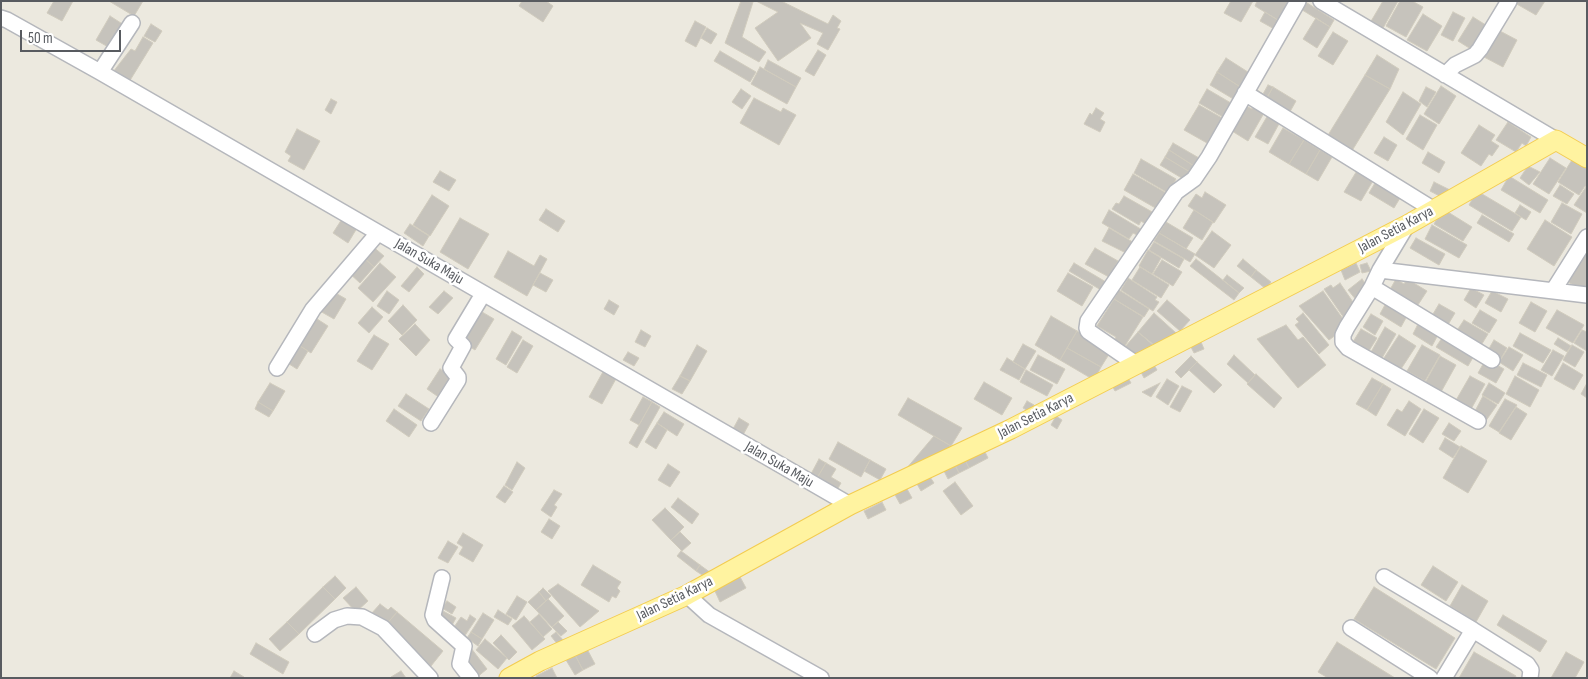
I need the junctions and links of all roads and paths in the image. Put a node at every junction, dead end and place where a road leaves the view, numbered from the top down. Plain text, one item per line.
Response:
1 (1298, 1) edge
2 (1321, 1) edge
3 (1509, 1) edge
4 (3, 16) edge
5 (132, 23) dead end
6 (100, 72) junction
7 (1445, 75) junction
8 (1245, 94) junction
9 (1556, 140) junction
10 (1587, 158) edge
11 (1434, 210) junction
12 (1407, 225) junction
13 (378, 233) junction
14 (1587, 237) edge
15 (1380, 270) junction
16 (1372, 287) junction
17 (1553, 292) junction
18 (484, 294) junction
19 (1587, 294) edge
20 (1492, 360) dead end
21 (1136, 364) junction
22 (276, 368) dead end
23 (1478, 421) dead end
24 (431, 423) dead end
25 (850, 505) junction
26 (1384, 577) dead end
27 (442, 578) dead end
28 (699, 606) junction
29 (1351, 628) dead end
30 (1473, 630) junction
31 (315, 634) dead end
32 (430, 678) edge
33 (471, 678) edge
34 (509, 678) edge
35 (821, 678) edge
36 (1430, 678) edge
37 (1444, 678) edge
38 (1530, 678) edge

1 - 8 street
2 - 7 street
3 - 7 street
4 - 6 street, Jalan Suka Maju
5 - 6 street
6 - 13 street, Jalan Suka Maju
7 - 9 street
8 - 11 street
8 - 21 street
9 - 10 main road
9 - 11 main road, Jalan Setia Karya
11 - 12 main road, Jalan Setia Karya
12 - 15 street
12 - 21 main road, Jalan Setia Karya
13 - 18 street, Jalan Suka Maju
13 - 22 street
14 - 17 street
15 - 16 street
15 - 17 street
16 - 20 street
16 - 23 street
17 - 19 street
18 - 24 street
18 - 25 street, Jalan Suka Maju
21 - 25 main road, Jalan Setia Karya
25 - 28 main road, Jalan Setia Karya
26 - 30 street
27 - 33 street
28 - 34 main road, Jalan Setia Karya
28 - 35 street
29 - 36 street
30 - 37 street
30 - 38 street
31 - 32 street

